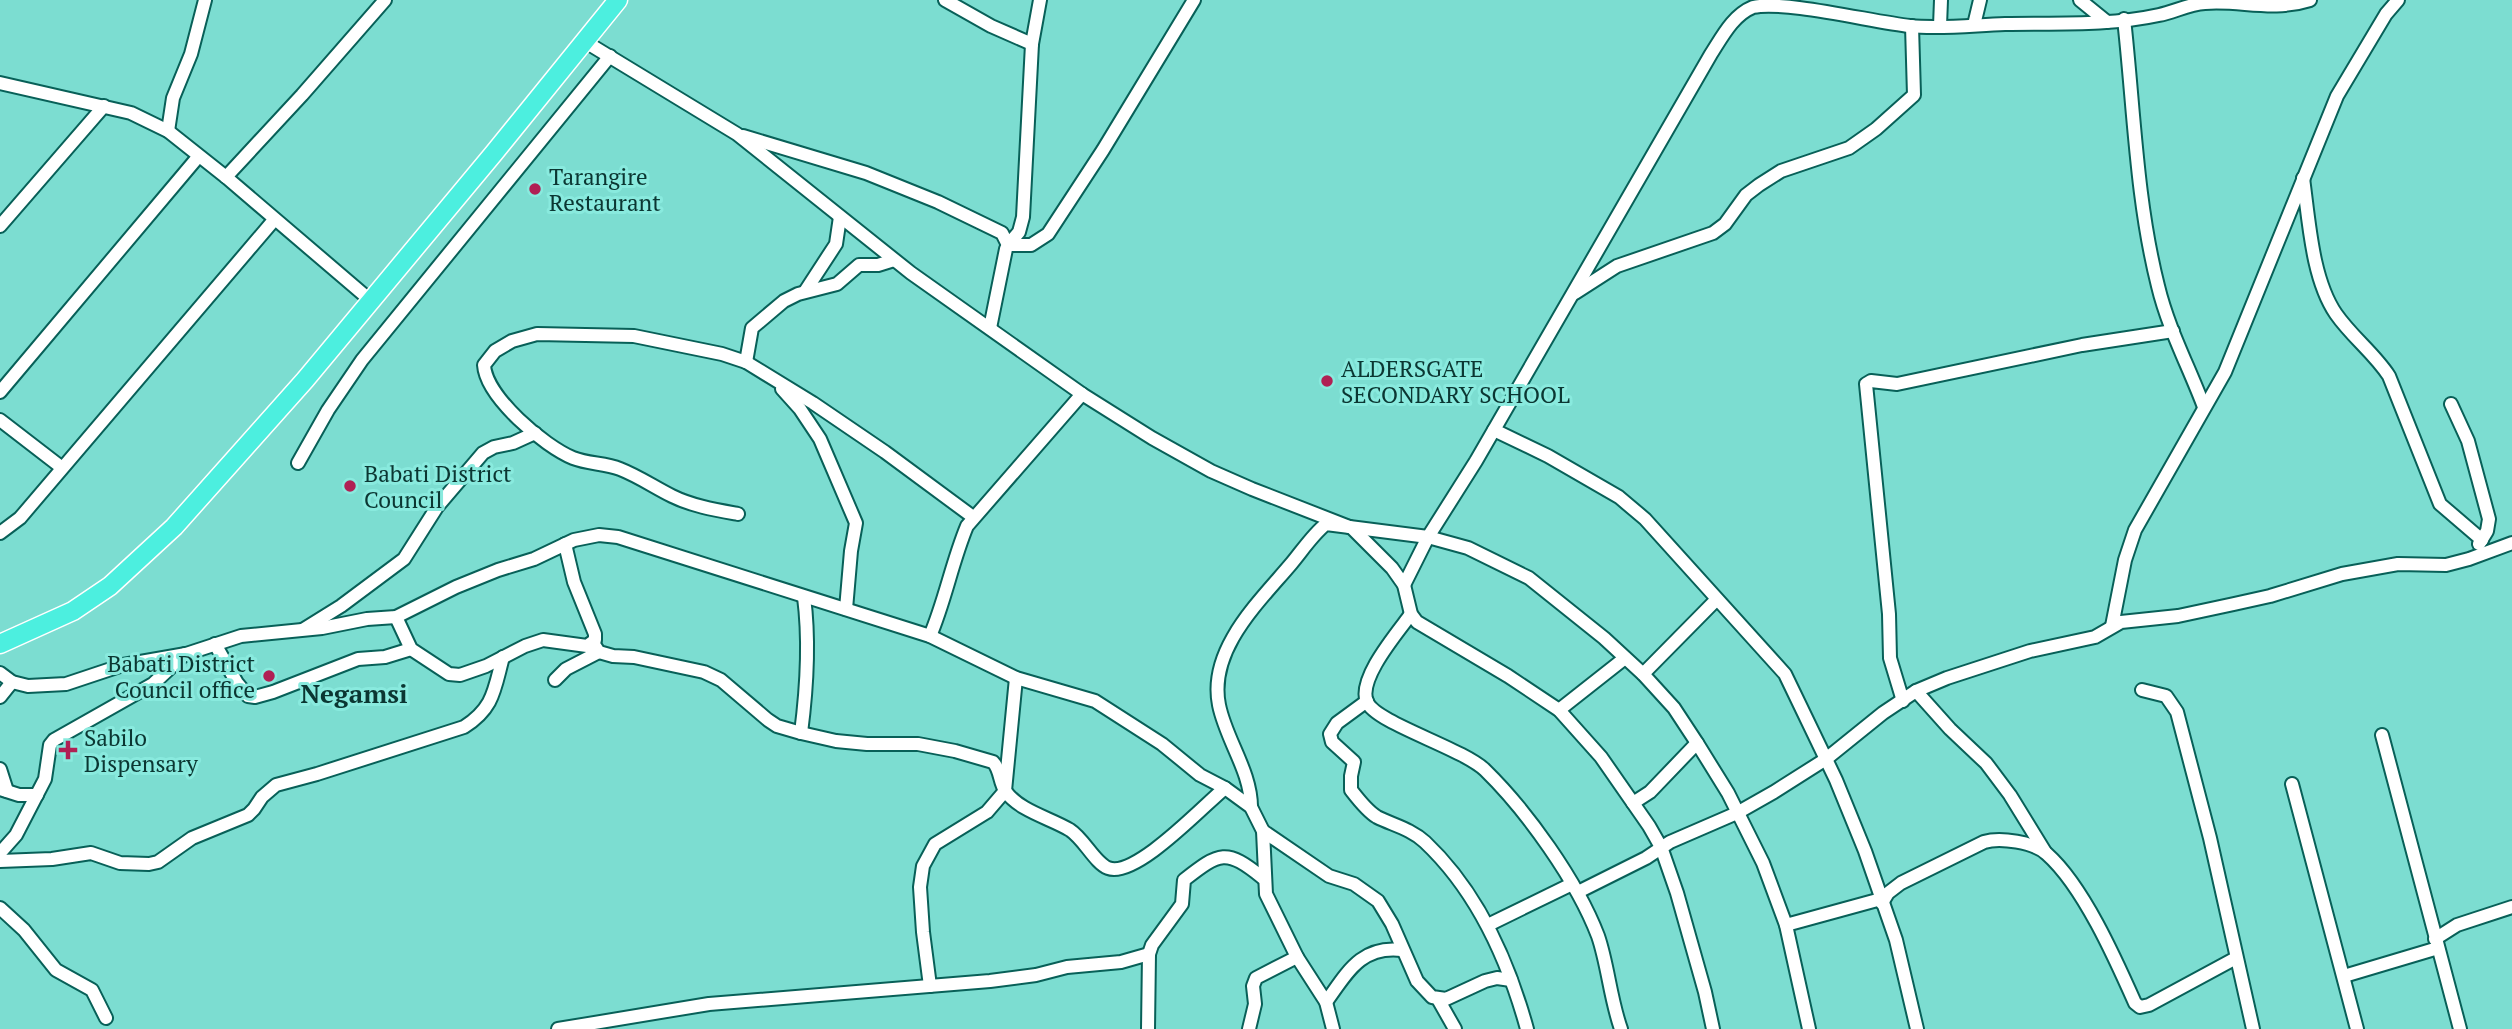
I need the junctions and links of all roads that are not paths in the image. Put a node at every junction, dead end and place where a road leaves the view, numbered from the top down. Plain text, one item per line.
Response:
1 (205, 0) edge
2 (385, 0) edge
3 (618, 0) edge
4 (945, 0) edge
5 (1041, 0) edge
6 (1194, 0) edge
7 (1941, 0) edge
8 (1980, 0) edge
9 (2080, 0) edge
10 (2310, 0) edge
11 (2399, 0) edge
12 (1755, 3) edge
13 (2181, 4) edge
14 (2124, 19) junction
15 (2107, 22) junction
16 (1974, 25) junction
17 (1912, 26) junction
18 (1940, 26) junction
19 (584, 41) junction
20 (1032, 44) junction
21 (610, 56) junction
22 (0, 83) edge
23 (104, 106) junction
24 (168, 131) junction
25 (737, 134) junction
26 (198, 156) junction
27 (226, 177) junction
28 (2303, 178) junction
29 (840, 217) junction
30 (274, 220) junction
31 (0, 226) edge
32 (1008, 245) junction
33 (894, 260) junction
34 (806, 290) junction
35 (1572, 295) junction
36 (370, 300) junction
37 (990, 328) junction
38 (2173, 331) junction
39 (746, 362) junction
40 (774, 379) junction
41 (0, 392) edge
42 (1082, 394) junction
43 (2451, 404) dead end
44 (2204, 407) junction
45 (0, 419) edge
46 (1494, 430) junction
47 (535, 433) junction
48 (298, 463) dead end
49 (61, 467) junction
50 (738, 514) dead end
51 (973, 517) junction
52 (1352, 528) junction
53 (0, 533) edge
54 (1428, 537) junction
55 (2482, 540) junction
56 (2512, 543) edge
57 (565, 544) junction
58 (2469, 559) junction
59 (1404, 585) junction
60 (804, 597) junction
61 (1716, 600) junction
62 (846, 609) junction
63 (1411, 614) junction
64 (396, 617) junction
65 (2112, 626) junction
66 (300, 631) junction
67 (930, 636) junction
68 (0, 644) edge
69 (215, 644) junction
70 (596, 647) junction
71 (411, 649) junction
72 (186, 654) junction
73 (503, 657) junction
74 (1625, 657) junction
75 (0, 673) edge
76 (1643, 674) junction
77 (1016, 678) junction
78 (555, 680) dead end
79 (12, 682) junction
80 (2142, 690) dead end
81 (1916, 691) junction
82 (0, 696) edge
83 (1367, 701) junction
84 (1903, 701) junction
85 (1559, 710) junction
86 (801, 733) junction
87 (2382, 735) dead end
88 (1698, 743) junction
89 (1826, 759) junction
90 (0, 769) edge
91 (2292, 784) dead end
92 (1225, 788) junction
93 (4, 790) edge
94 (1005, 791) junction
95 (37, 794) junction
96 (1633, 803) junction
97 (1251, 807) junction
98 (1737, 813) junction
99 (1263, 831) junction
100 (1661, 848) junction
101 (2045, 852) junction
102 (0, 853) edge
103 (0, 861) edge
104 (1264, 878) junction
105 (1575, 888) junction
106 (1882, 901) junction
107 (2512, 907) edge
108 (0, 908) edge
109 (1488, 925) junction
110 (1786, 925) junction
111 (2436, 944) junction
112 (1402, 950) junction
113 (1149, 954) junction
114 (1297, 957) junction
115 (2236, 958) junction
116 (2344, 976) junction
117 (1511, 979) junction
118 (930, 986) junction
119 (1438, 999) junction
120 (1326, 1002) junction
121 (106, 1018) dead end
122 (558, 1029) edge
123 (1148, 1029) edge
124 (1249, 1029) edge
125 (1333, 1029) edge
126 (1455, 1029) edge
127 (1527, 1029) edge
128 (1621, 1029) edge
129 (1713, 1029) edge
130 (1810, 1029) edge
131 (1917, 1029) edge
132 (2253, 1029) edge
133 (2357, 1029) edge
134 (2460, 1029) edge

1 - 24 street
2 - 27 street
3 - 19 highway
4 - 20 street
5 - 20 street
6 - 32 street
7 - 18 street
8 - 16 street
9 - 15 street
10 - 13 street
11 - 28 street
12 - 17 street
12 - 35 street
13 - 14 street
14 - 15 street
14 - 38 street
15 - 16 street
16 - 18 street
17 - 18 street
17 - 35 street
19 - 21 street
19 - 36 highway
20 - 32 street
21 - 25 street
21 - 48 street
22 - 23 street
23 - 24 street
23 - 31 street
24 - 26 street
25 - 29 street
25 - 32 street
26 - 27 street
26 - 41 street
27 - 30 street
28 - 44 street
28 - 55 street
29 - 33 street
29 - 34 street
30 - 36 street
30 - 49 street
32 - 37 street
33 - 34 street
33 - 37 street
34 - 39 street
35 - 46 street
36 - 68 highway
37 - 42 street
38 - 44 street
38 - 84 street
39 - 40 street
39 - 47 street
40 - 51 street
40 - 62 street
42 - 51 street
42 - 52 street
43 - 55 street
44 - 65 street
45 - 49 street
46 - 54 street
46 - 61 street
47 - 50 street
47 - 66 street
49 - 53 street
51 - 67 street
52 - 54 street
52 - 59 street
52 - 97 street
54 - 59 street
54 - 74 street
55 - 58 street
56 - 58 street
57 - 60 street
57 - 64 street
57 - 70 street
58 - 65 street
59 - 63 street
60 - 62 street
60 - 86 street
61 - 76 street
61 - 89 street
62 - 67 street
63 - 83 street
63 - 85 street
64 - 66 street
64 - 71 street
65 - 81 street
66 - 69 street
67 - 77 street
69 - 71 street
69 - 72 street
70 - 73 street
70 - 78 street
70 - 86 street
71 - 73 street
72 - 79 street
72 - 95 street
73 - 103 street
74 - 76 street
74 - 85 street
75 - 79 street
76 - 88 street
77 - 92 street
77 - 94 street
79 - 82 street
80 - 115 street
81 - 84 street
81 - 101 street
83 - 105 street
83 - 109 street
84 - 89 street
85 - 96 street
86 - 94 street
87 - 111 street
88 - 96 street
88 - 98 street
89 - 98 street
89 - 106 street
90 - 93 street
91 - 116 street
92 - 94 street
92 - 97 street
93 - 95 street
94 - 118 street
95 - 102 street
96 - 100 street
97 - 99 street
98 - 100 street
98 - 110 street
99 - 104 street
99 - 112 street
100 - 105 street
100 - 129 street
101 - 106 street
101 - 115 street
104 - 113 street
104 - 114 street
105 - 109 street
105 - 128 street
106 - 110 street
106 - 131 street
107 - 111 street
108 - 121 street
109 - 117 street
110 - 130 street
111 - 116 street
111 - 134 street
112 - 119 street
112 - 120 street
113 - 118 street
113 - 123 street
114 - 120 street
114 - 124 street
115 - 132 street
116 - 133 street
117 - 119 street
117 - 127 street
118 - 122 street
119 - 126 street
120 - 125 street

